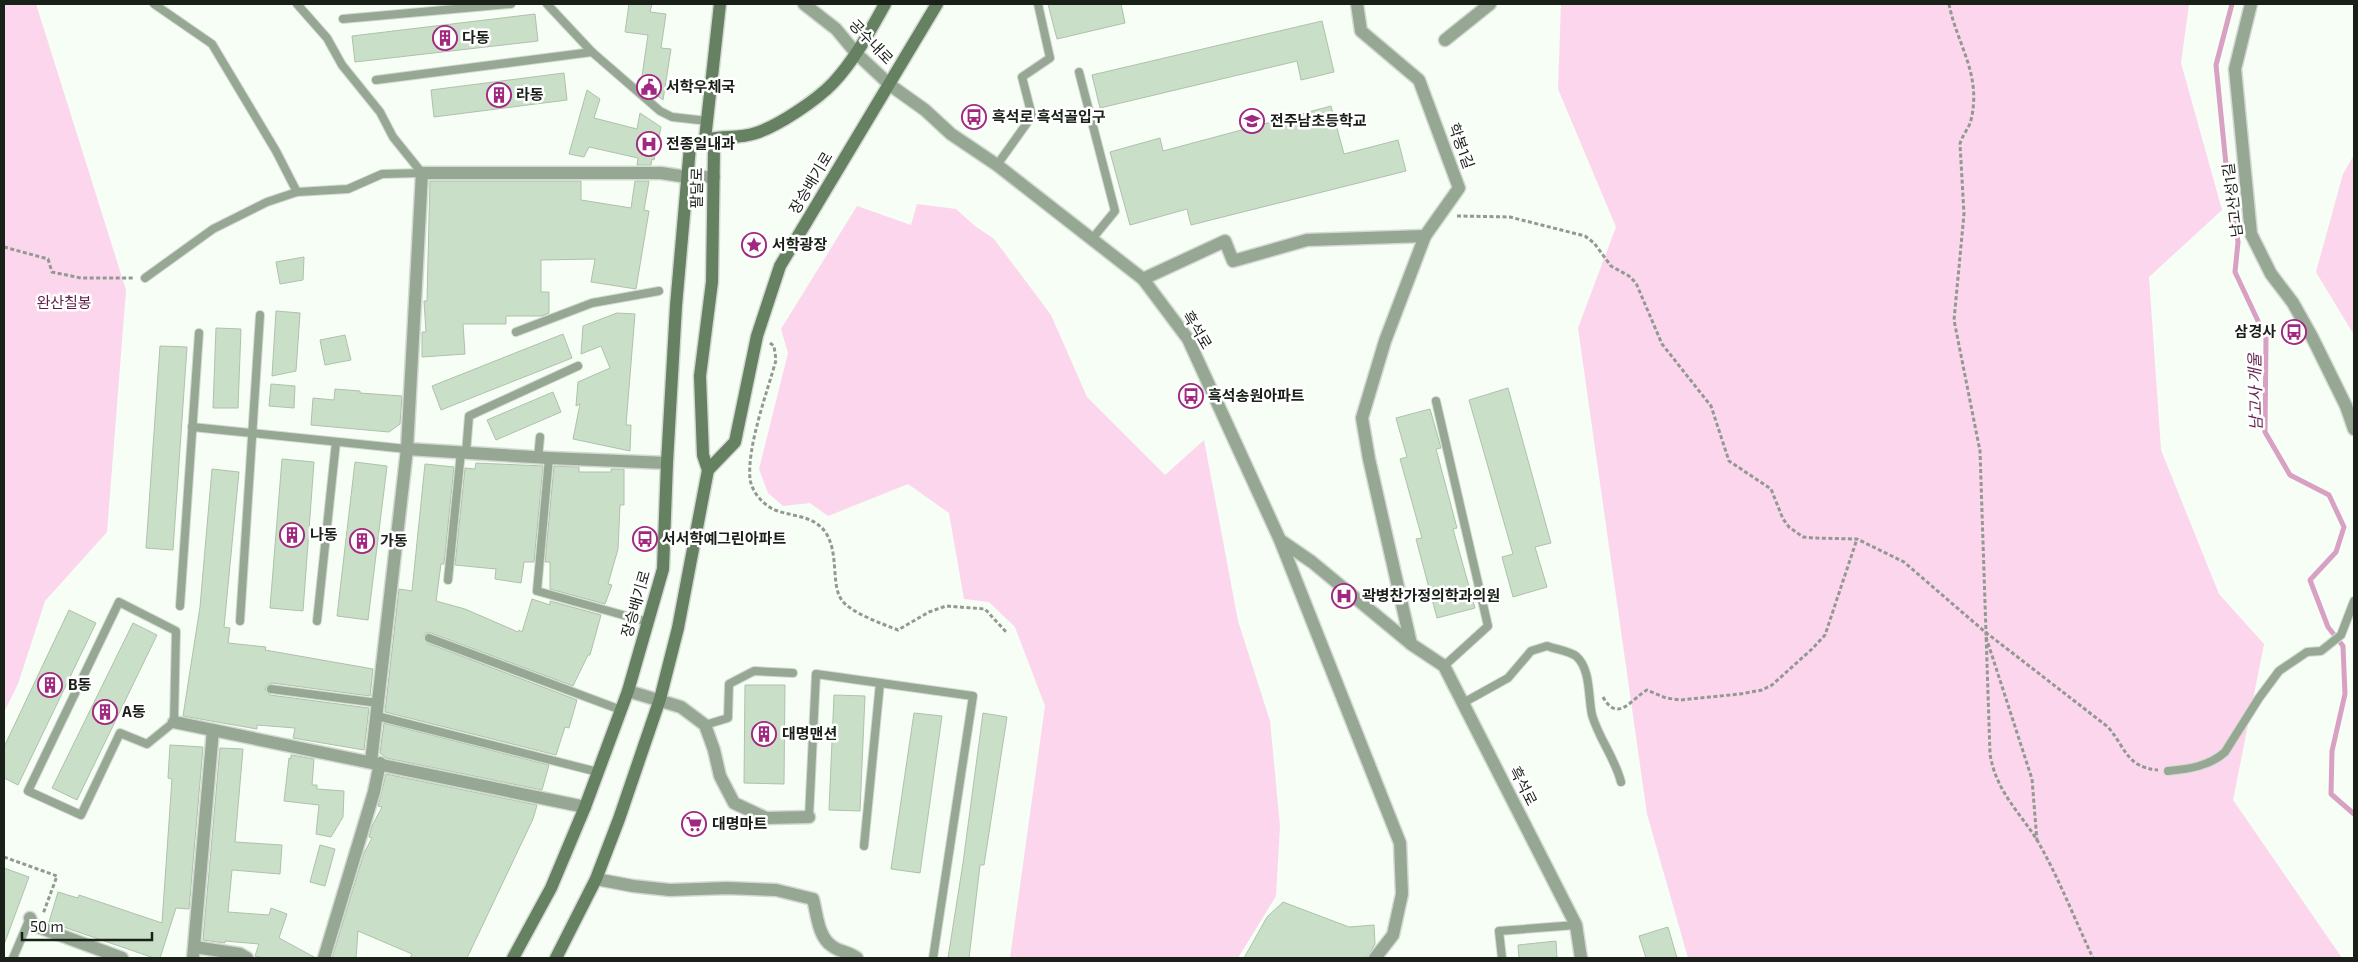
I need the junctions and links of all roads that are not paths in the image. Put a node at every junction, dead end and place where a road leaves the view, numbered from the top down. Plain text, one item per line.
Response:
1 (154, 4) edge
2 (296, 4) edge
3 (511, 4) edge
4 (547, 4) edge
5 (720, 4) edge
6 (804, 4) edge
7 (885, 4) edge
8 (937, 4) edge
9 (1038, 4) edge
10 (1356, 4) edge
11 (1490, 4) edge
12 (2251, 4) edge
13 (343, 19) dead end
14 (1445, 40) dead end
15 (592, 52) junction
16 (856, 53) junction
17 (1079, 72) dead end
18 (376, 80) dead end
19 (890, 85) junction
20 (708, 120) junction
21 (705, 139) junction
22 (997, 165) junction
23 (422, 173) junction
24 (687, 177) junction
25 (714, 178) junction
26 (297, 192) junction
27 (1425, 236) junction
28 (1092, 239) junction
29 (145, 278) road end
30 (1143, 279) junction
31 (659, 291) dead end
32 (260, 315) dead end
33 (516, 332) dead end
34 (199, 333) dead end
35 (578, 366) dead end
36 (1436, 401) dead end
37 (192, 427) junction
38 (2354, 429) edge
39 (252, 433) junction
40 (540, 436) dead end
41 (336, 442) junction
42 (407, 449) junction
43 (464, 453) junction
44 (544, 458) junction
45 (666, 463) junction
46 (708, 470) junction
47 (1280, 540) junction
48 (448, 580) dead end
49 (2354, 602) edge
50 (180, 606) dead end
51 (317, 621) dead end
52 (240, 622) dead end
53 (648, 622) junction
54 (429, 638) dead end
55 (1411, 644) junction
56 (1444, 666) junction
57 (794, 673) dead end
58 (880, 683) junction
59 (272, 689) dead end
60 (628, 690) junction
61 (660, 699) junction
62 (1463, 703) junction
63 (377, 709) junction
64 (621, 710) junction
65 (174, 722) junction
66 (705, 725) junction
67 (213, 730) junction
68 (376, 762) junction
69 (2168, 771) road end
70 (598, 772) junction
71 (1621, 782) dead end
72 (585, 807) junction
73 (809, 817) joint
74 (864, 846) dead end
75 (596, 879) junction
76 (34, 923) joint
77 (1576, 926) junction
78 (194, 953) edge
79 (12, 958) edge
80 (122, 958) edge
81 (247, 958) edge
82 (324, 958) edge
83 (513, 958) edge
84 (556, 958) edge
85 (857, 958) edge
86 (933, 958) edge
87 (1374, 958) edge
88 (1502, 958) edge
89 (1580, 958) edge

1 - 26 lane
2 - 23 lane
3 - 13 lane
4 - 15 lane
5 - 20 street
6 - 16 street, 공수내로
7 - 16 street
8 - 19 street, 장승배기로
9 - 22 lane
10 - 27 street, 학봉1길
11 - 14 street
12 - 38 street, 남고산성1길
15 - 18 lane
15 - 20 lane
16 - 19 street, 공수내로
16 - 21 street
17 - 28 lane
19 - 22 street, 흑석로
19 - 46 street, 장승배기로
20 - 21 street
21 - 24 street, 장승배기로
21 - 25 street, 팔달로
22 - 28 street, 흑석로
23 - 24 street
23 - 26 lane
23 - 42 street
24 - 25 street
24 - 45 street, 장승배기로
25 - 46 street, 팔달로
26 - 29 lane
27 - 30 street
27 - 55 street, 학봉1길
28 - 30 street, 흑석로
30 - 47 street, 흑석로
31 - 33 lane
32 - 39 lane
34 - 37 lane
35 - 43 lane
36 - 56 lane
37 - 39 lane
37 - 50 lane
39 - 41 lane
39 - 52 lane
40 - 44 lane
41 - 42 lane
41 - 51 lane
42 - 43 street
42 - 63 street
43 - 44 street
43 - 48 lane
44 - 45 street
44 - 53 lane
45 - 53 street, 장승배기로
46 - 61 street
47 - 55 street, 흑석로
47 - 87 street
49 - 69 lane
53 - 60 street, 장승배기로
54 - 64 lane
55 - 56 street, 흑석로
56 - 62 street, 흑석로
57 - 66 lane
58 - 73 lane
58 - 74 lane
58 - 86 lane
59 - 63 lane
60 - 61 street
60 - 64 street, 장승배기로
61 - 66 street
61 - 75 street
62 - 71 lane
62 - 77 street, 흑석로
63 - 68 street
63 - 70 lane
64 - 70 street, 장승배기로
65 - 65 lane
65 - 67 street
66 - 73 street
67 - 68 street
67 - 78 street
68 - 72 street
68 - 82 street
70 - 72 street, 장승배기로
72 - 83 street, 장승배기로
75 - 84 street
75 - 85 street
76 - 79 lane
76 - 80 street
77 - 88 lane
77 - 89 street, 흑석로
78 - 81 street

